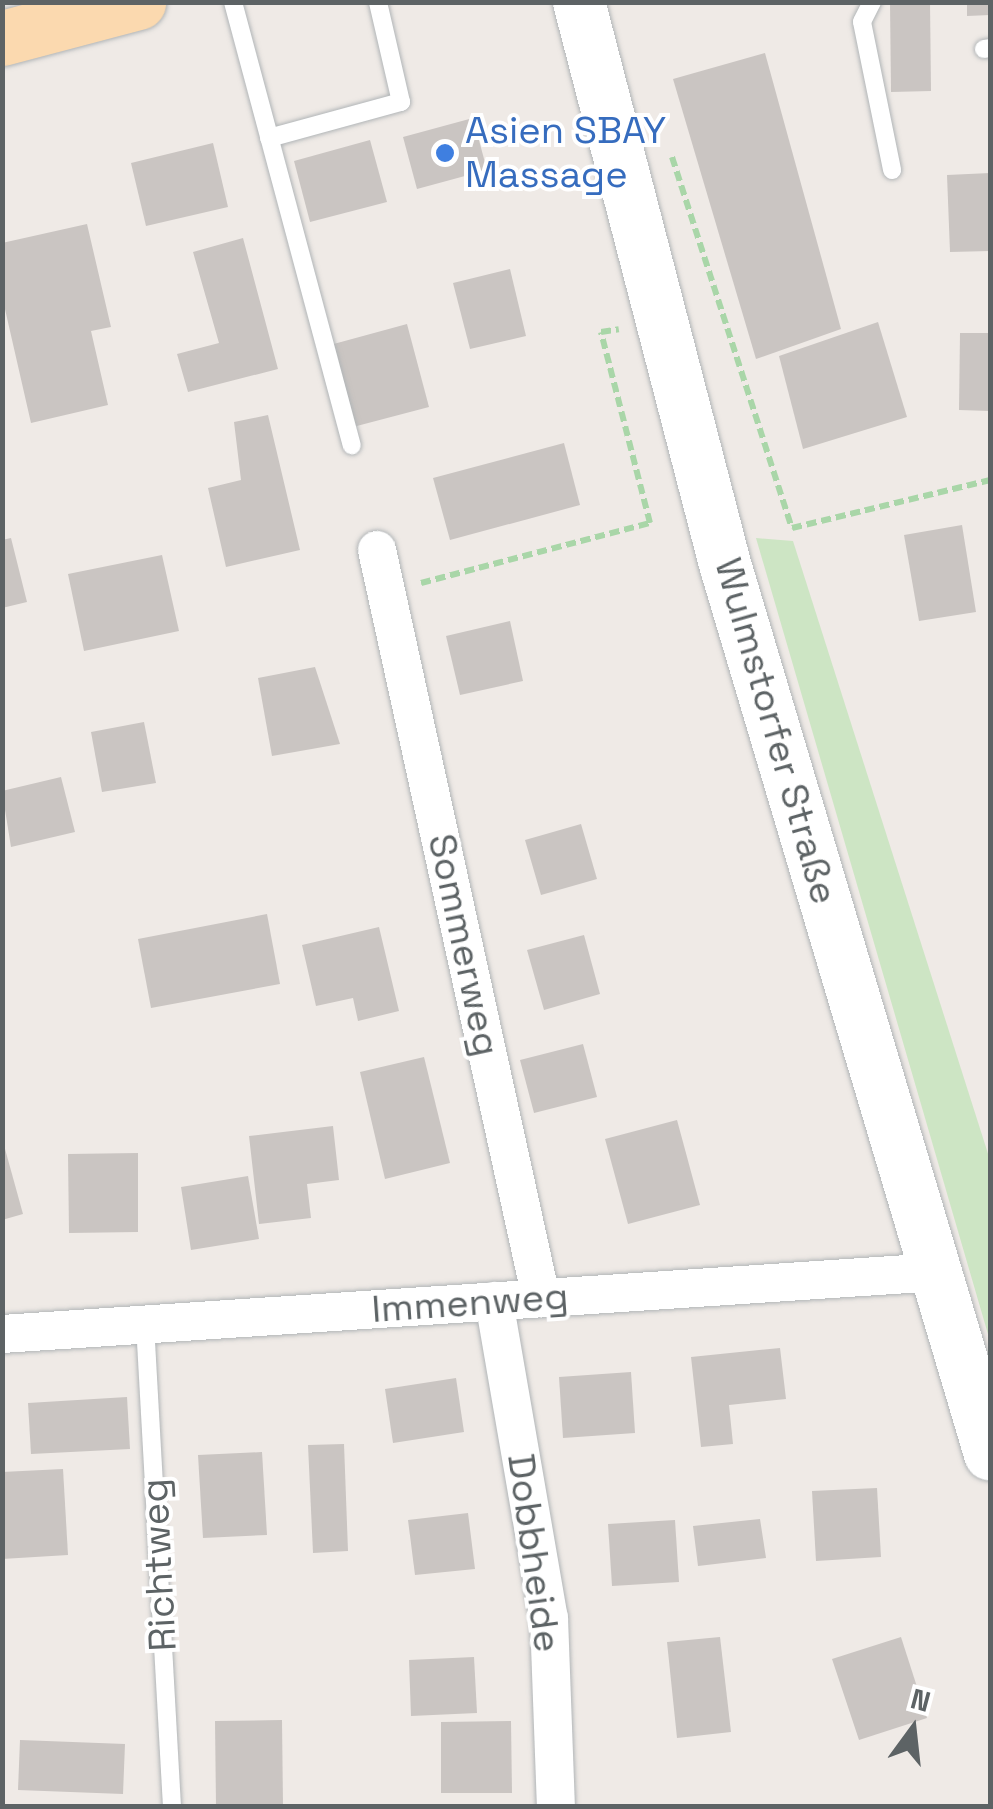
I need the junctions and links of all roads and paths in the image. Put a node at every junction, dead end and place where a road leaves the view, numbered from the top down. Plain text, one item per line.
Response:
1 (138, 2) edge
2 (233, 2) edge
3 (378, 2) edge
4 (579, 2) edge
5 (872, 2) edge
6 (2, 38) edge
7 (666, 136) dead end
8 (270, 138) junction
9 (892, 170) dead end
10 (666, 323) junction
11 (352, 445) dead end
12 (990, 480) edge
13 (377, 550) dead end
14 (386, 592) junction
15 (937, 1272) junction
16 (541, 1298) junction
17 (494, 1302) junction
18 (145, 1324) junction
19 (2, 1334) edge
20 (990, 1454) edge
21 (172, 1806) edge
22 (556, 1806) edge

1 - 6 main road
2 - 8 lane
3 - 8 lane
4 - 10 main road, Wulmstorfer Straße
5 - 9 lane
7 - 12 path
8 - 11 lane
10 - 14 path
10 - 15 main road, Wulmstorfer Straße
13 - 14 street, Sommerweg
14 - 16 street, Sommerweg
15 - 16 street, Immenweg
15 - 20 main road, Wulmstorfer Straße
16 - 17 street, Immenweg
17 - 18 street, Immenweg
17 - 22 street, Dobbheide
18 - 19 street, Immenweg
18 - 21 lane, Richtweg

